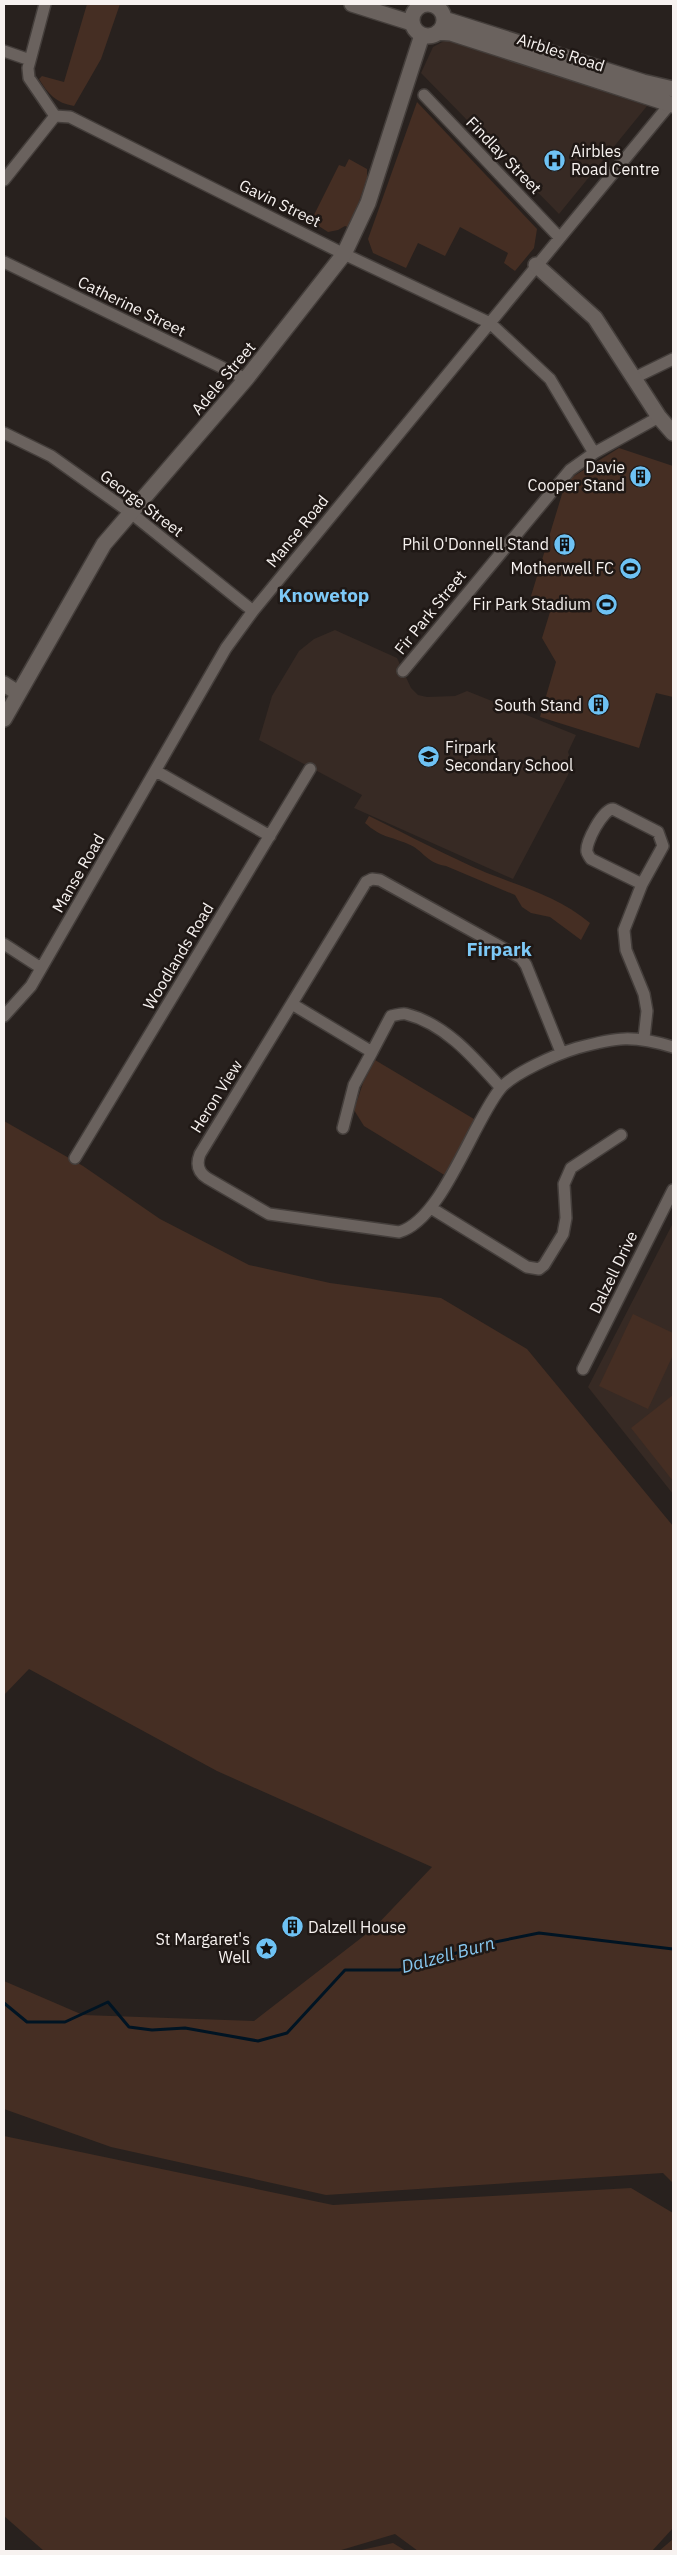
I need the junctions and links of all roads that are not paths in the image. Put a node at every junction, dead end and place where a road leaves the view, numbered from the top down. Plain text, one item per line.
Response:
1 (45, 4) edge
2 (352, 4) edge
3 (421, 5) edge
4 (441, 26) junction
5 (417, 29) junction
6 (4, 51) edge
7 (30, 60) junction
8 (673, 89) edge
9 (424, 95) dead end
10 (672, 105) edge
11 (54, 116) junction
12 (4, 180) edge
13 (559, 237) junction
14 (344, 254) junction
15 (4, 262) edge
16 (536, 265) junction
17 (490, 323) junction
18 (673, 359) edge
19 (634, 378) junction
20 (246, 379) junction
21 (659, 416) junction
22 (673, 433) edge
23 (5, 436) edge
24 (594, 453) junction
25 (131, 513) junction
26 (253, 611) junction
27 (403, 671) dead end
28 (4, 684) edge
29 (18, 694) junction
30 (4, 719) edge
31 (310, 770) dead end
32 (156, 771) junction
33 (270, 836) junction
34 (642, 884) junction
35 (4, 944) edge
36 (41, 968) junction
37 (292, 1004) junction
38 (4, 1016) edge
39 (644, 1038) junction
40 (673, 1047) edge
41 (372, 1052) junction
42 (561, 1052) junction
43 (501, 1088) junction
44 (344, 1128) dead end
45 (621, 1135) dead end
46 (75, 1158) dead end
47 (673, 1190) edge
48 (431, 1208) junction
49 (583, 1369) dead end

1 - 7 street
2 - 5 street, Airbles Road
3 - 4 street
3 - 5 street
4 - 5 street, Airbles Road
4 - 8 street, Airbles Road
4 - 10 street, Airbles Road
5 - 14 street, Adele Street
6 - 7 street
7 - 11 street
9 - 13 street, Findlay Street
10 - 13 street, Manse Road
11 - 12 street
11 - 14 street, Gavin Street
13 - 16 street, Manse Road
14 - 17 street, Gavin Street
14 - 20 street, Adele Street
15 - 20 street, Catherine Street
16 - 17 street, Manse Road
16 - 19 street
17 - 24 street, Gavin Street
17 - 26 street, Manse Road
18 - 19 street
19 - 21 street
20 - 25 street, Adele Street
21 - 22 street
21 - 24 street, Fir Park Street
23 - 25 street, George Street
24 - 27 street, Fir Park Street
25 - 26 street, George Street
25 - 29 street, Adele Street
26 - 32 street, Manse Road
28 - 29 street
29 - 30 street, Adele Street
31 - 33 street, Woodlands Road
32 - 33 street
32 - 36 street, Manse Road
33 - 46 street, Woodlands Road
34 - 34 street
34 - 39 street
35 - 36 street
36 - 38 street, Manse Road
37 - 41 street
37 - 42 street, Heron View
37 - 48 street, Heron View
39 - 40 street, Heron View
39 - 42 street, Heron View
41 - 43 street
41 - 44 street
42 - 43 street, Heron View
43 - 48 street, Heron View
45 - 48 street
47 - 49 street, Dalzell Drive

